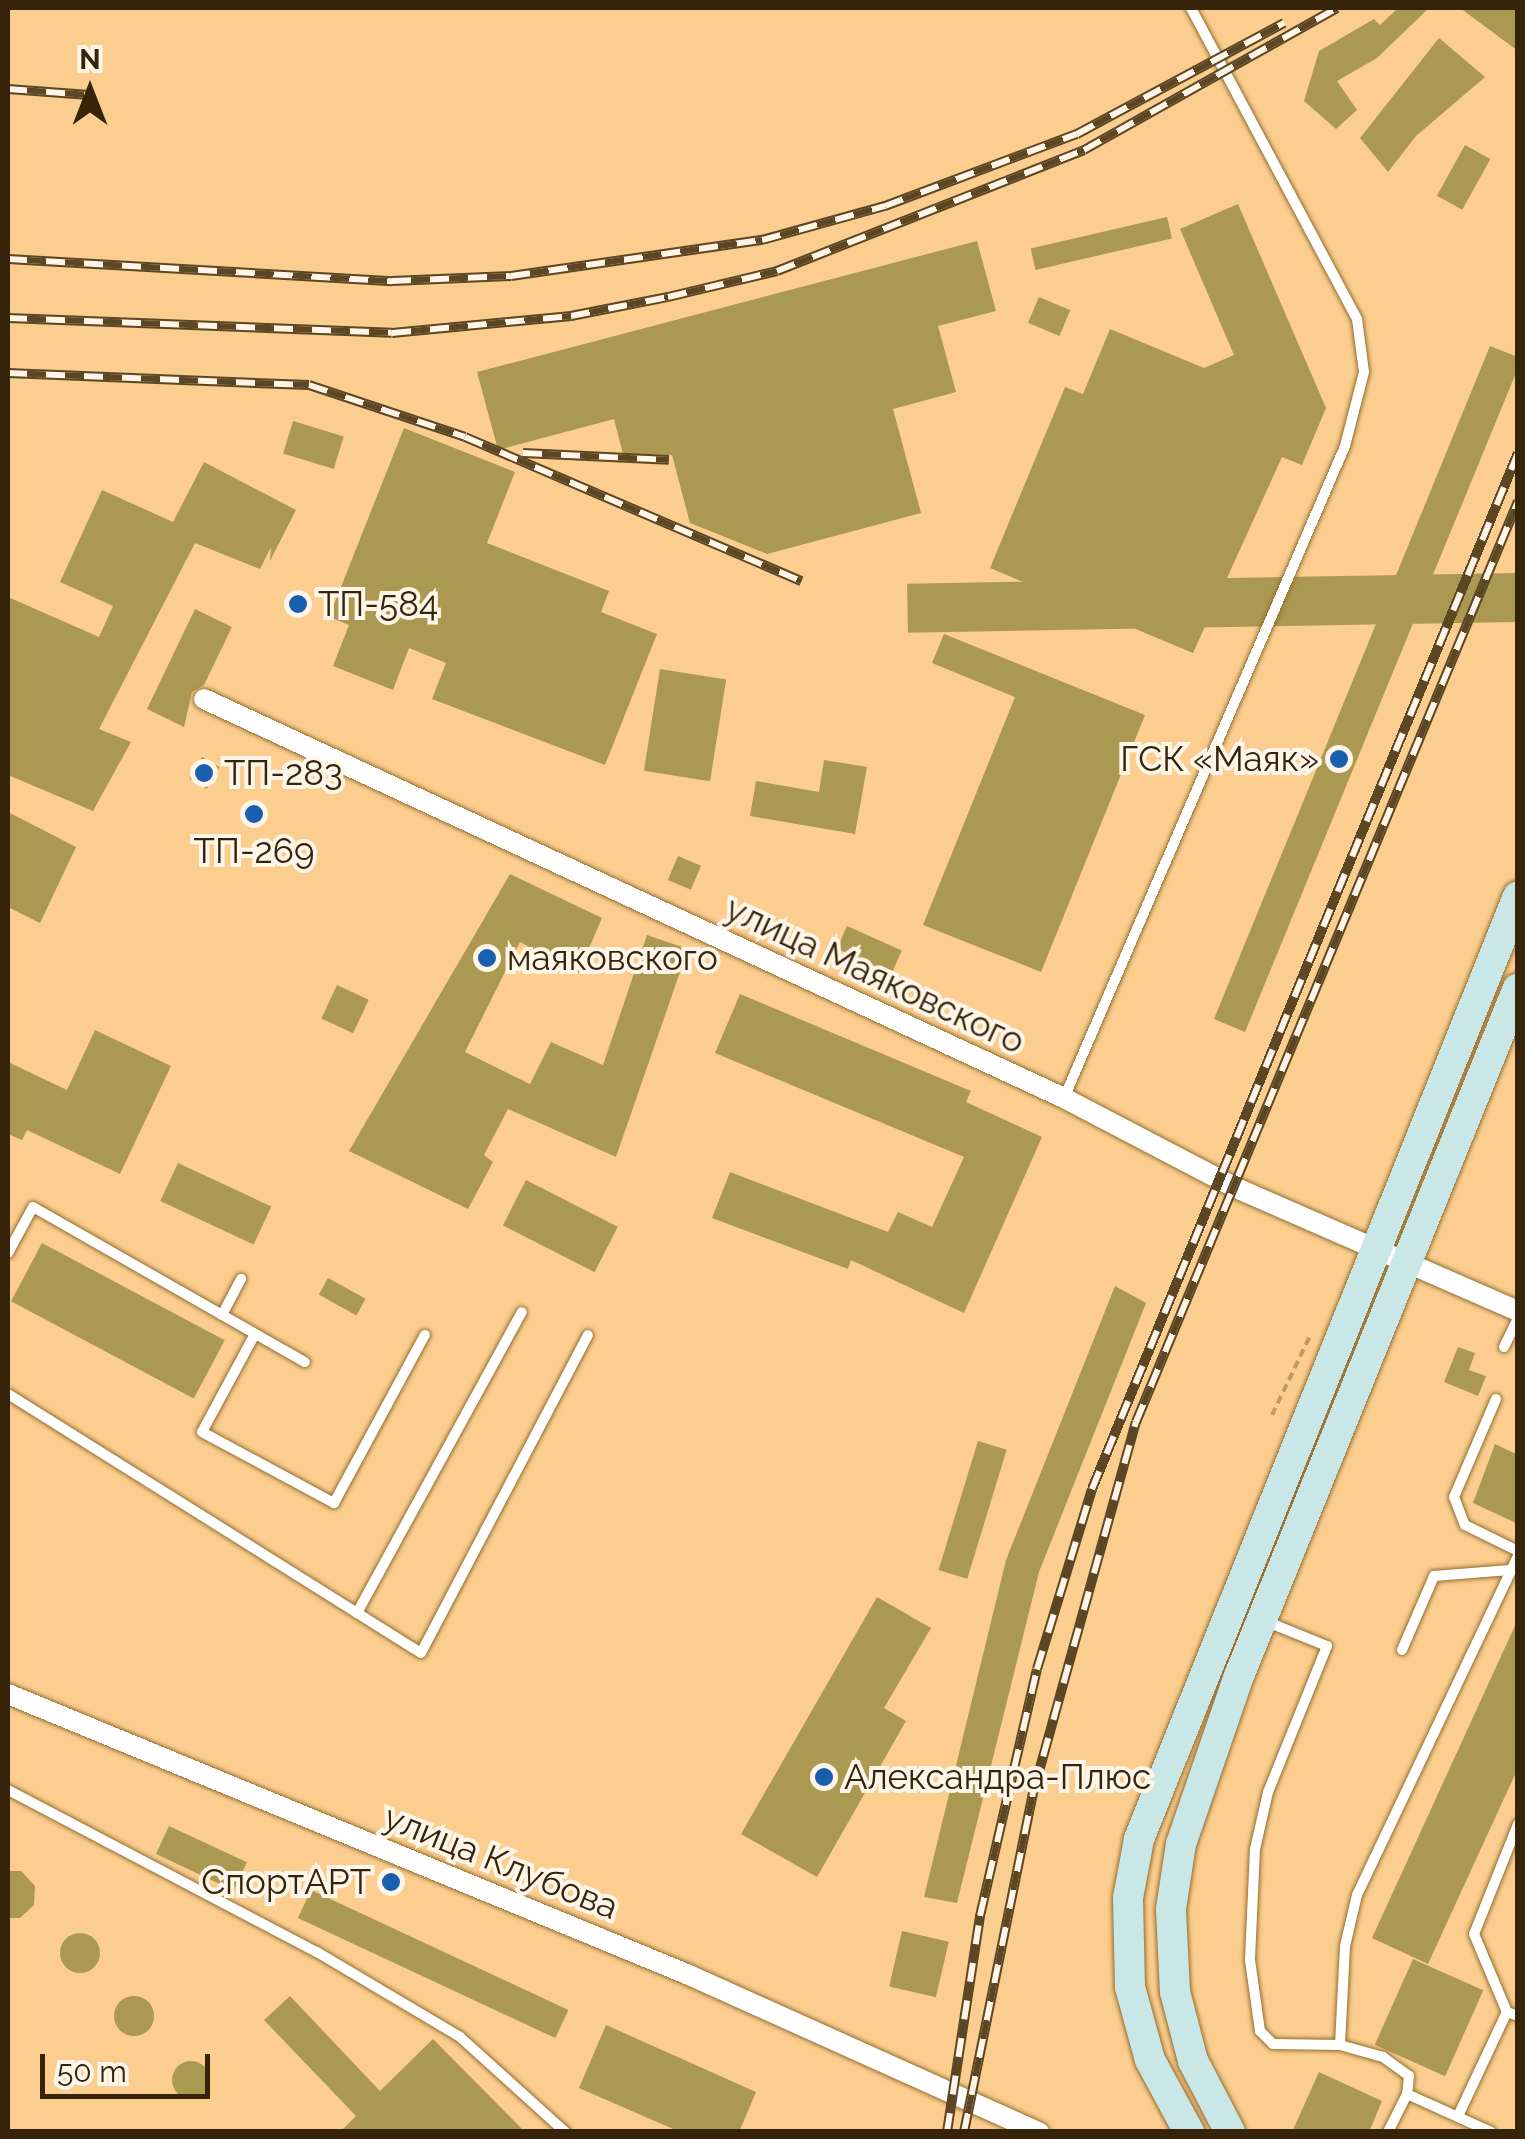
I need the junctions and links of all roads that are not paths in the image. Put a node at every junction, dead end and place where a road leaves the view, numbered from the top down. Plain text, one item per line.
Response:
1 (1191, 8) edge
2 (204, 699) dead end
3 (1518, 896) edge
4 (1518, 988) edge
5 (1064, 1098) junction
6 (1375, 1250) junction
7 (8, 1253) edge
8 (1407, 1264) junction
9 (242, 1279) dead end
10 (522, 1312) dead end
11 (1518, 1314) edge
12 (222, 1315) junction
13 (255, 1334) junction
14 (425, 1335) dead end
15 (588, 1335) dead end
16 (1504, 1347) dead end
17 (305, 1362) dead end
18 (8, 1394) edge
19 (1496, 1399) dead end
20 (1518, 1553) edge
21 (1510, 1570) junction
22 (357, 1613) junction
23 (1261, 1620) junction
24 (1402, 1650) dead end
25 (8, 1694) edge
26 (8, 1790) edge
27 (1518, 1824) edge
28 (1512, 2014) edge
29 (1340, 2045) junction
30 (1407, 2094) junction
31 (1458, 2116) junction
32 (565, 2132) edge
33 (1039, 2132) edge
34 (1189, 2132) edge
35 (1230, 2132) edge
36 (1388, 2132) edge
37 (1491, 2132) edge

1 - 5 lane
2 - 5 street, улица Маяковского
3 - 6 main road
4 - 8 main road
5 - 6 street, улица Маяковского
6 - 8 street, улица Маяковского
6 - 34 main road
7 - 12 lane
8 - 11 street, улица Маяковского
8 - 23 main road
9 - 12 lane
10 - 22 lane
11 - 16 lane
12 - 13 lane
13 - 14 lane
13 - 17 lane
15 - 22 lane
18 - 22 lane
19 - 20 lane
20 - 21 lane
21 - 24 lane
21 - 29 lane
23 - 29 lane
23 - 35 main road
25 - 33 street, улица Клубова
26 - 32 lane
27 - 28 lane
28 - 31 lane
29 - 30 lane
30 - 31 lane
30 - 36 lane
31 - 37 lane

